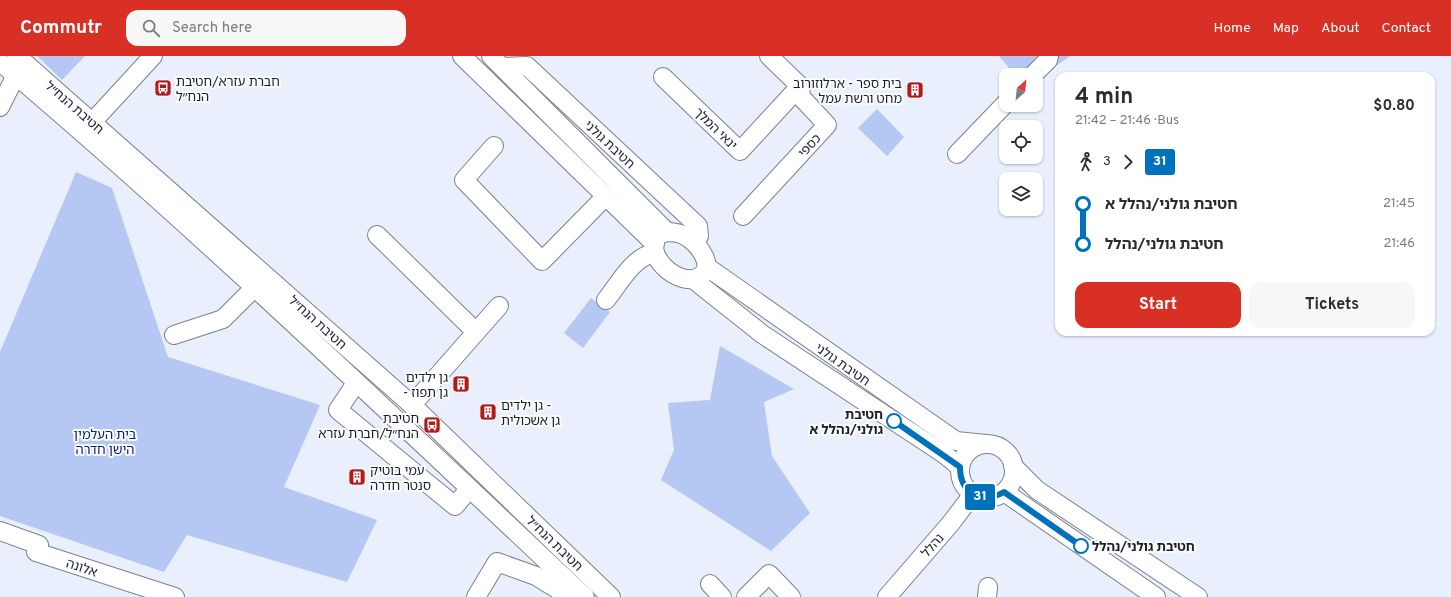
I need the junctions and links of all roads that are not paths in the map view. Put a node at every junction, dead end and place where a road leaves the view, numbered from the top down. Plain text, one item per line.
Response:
1 (17, 56) edge
2 (153, 56) edge
3 (462, 56) edge
4 (769, 56) edge
5 (1049, 56) edge
6 (497, 61) edge
7 (0, 62) edge
8 (1040, 68) edge
9 (16, 75) junction
10 (663, 77) dead end
11 (800, 86) junction
12 (0, 107) edge
13 (999, 110) edge
14 (88, 127) junction
15 (494, 146) dead end
16 (957, 154) dead end
17 (606, 196) junction
18 (743, 216) dead end
19 (377, 235) dead end
20 (659, 243) junction
21 (695, 243) junction
22 (707, 267) junction
23 (694, 280) junction
24 (254, 288) junction
25 (606, 300) dead end
26 (499, 306) dead end
27 (476, 331) junction
28 (174, 335) dead end
29 (356, 383) junction
30 (412, 405) junction
31 (986, 444) junction
32 (1014, 466) junction
33 (960, 467) junction
34 (469, 489) junction
35 (1004, 492) junction
36 (973, 494) junction
37 (0, 531) edge
38 (710, 584) dead end
39 (575, 595) edge
40 (890, 596) edge
41 (175, 597) edge
42 (476, 597) edge
43 (611, 597) edge
44 (722, 597) edge
45 (746, 597) edge
46 (792, 597) edge
47 (1156, 597) edge
48 (1198, 597) edge

1 - 14 street, חטיבת הנח״ל
2 - 14 street
3 - 17 street
4 - 11 street, כספי
5 - 8 street
6 - 20 street, חטיבת גולני
6 - 21 street, חטיבת גולני
7 - 9 street, חטיבת הנח״ל
9 - 12 street
9 - 14 street, חטיבת הנח״ל
10 - 11 street, ינאי המלך
11 - 18 street, כספי
13 - 16 street
14 - 24 street, חטיבת הנח״ל
14 - 30 street, חטיבת הנח״ל
15 - 17 street
17 - 20 street
19 - 27 street
20 - 21 street
20 - 23 street
20 - 25 street
21 - 22 street
22 - 23 street
22 - 31 street, חטיבת גולני
23 - 33 street, חטיבת גולני
24 - 28 street
24 - 29 street, חטיבת הנח״ל
26 - 27 street
27 - 30 street
29 - 34 street, חטיבת הנח״ל
29 - 34 street
30 - 43 street, חטיבת הנח״ל
31 - 32 street
31 - 33 street
32 - 35 street
32 - 48 street
33 - 36 street
34 - 39 street, חטיבת הנח״ל
35 - 36 street
35 - 47 street
36 - 40 street, נהלל
37 - 41 street, אלונה
38 - 44 street
39 - 42 street
45 - 46 street

